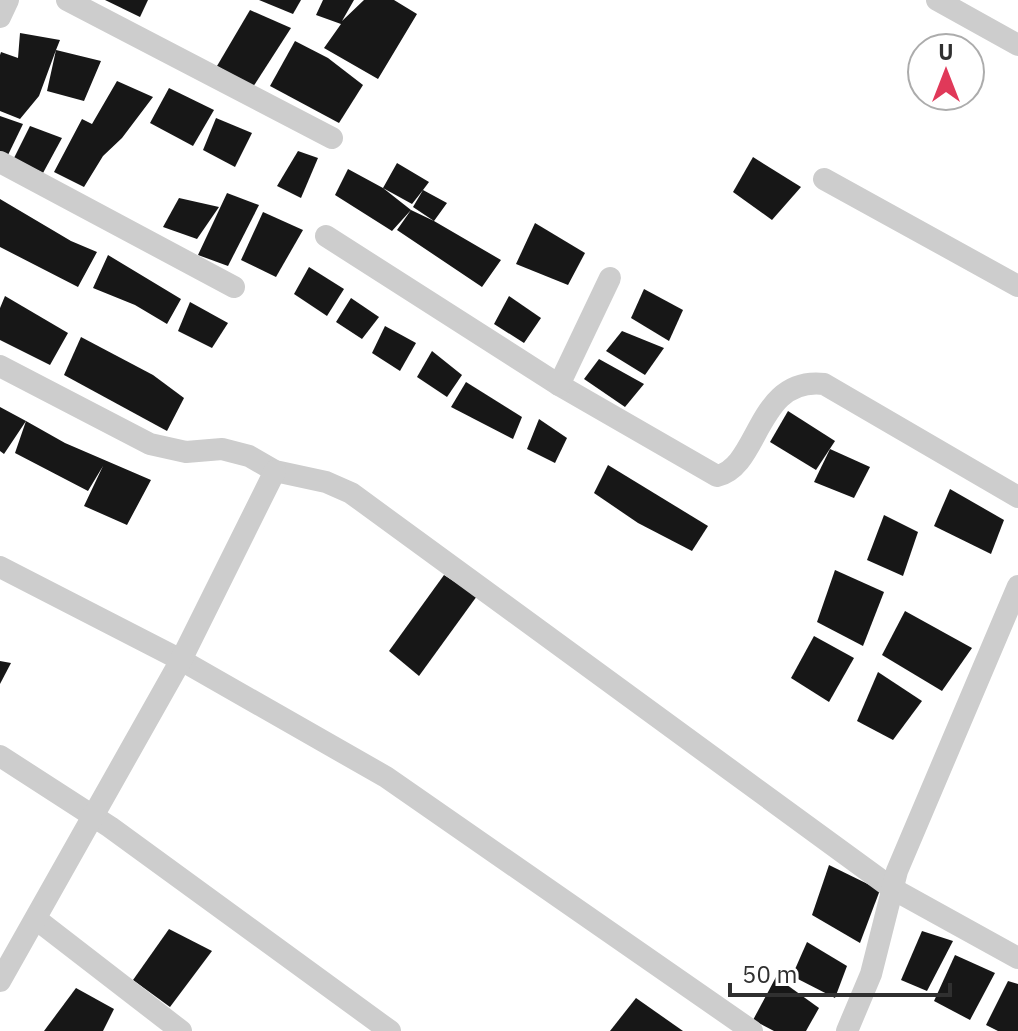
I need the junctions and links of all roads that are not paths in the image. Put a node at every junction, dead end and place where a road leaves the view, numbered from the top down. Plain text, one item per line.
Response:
1 (8, 0) edge
2 (67, 0) edge
3 (937, 0) edge
4 (0, 17) edge
5 (1018, 45) edge
6 (332, 138) dead end
7 (0, 162) edge
8 (824, 179) dead end
9 (326, 236) dead end
10 (610, 278) dead end
11 (1018, 286) edge
12 (234, 287) dead end
13 (0, 366) edge
14 (559, 385) junction
15 (275, 471) junction
16 (1018, 497) edge
17 (0, 567) edge
18 (1018, 586) edge
19 (181, 660) junction
20 (0, 756) edge
21 (95, 818) junction
22 (893, 889) junction
23 (36, 919) junction
24 (1018, 958) edge
25 (0, 981) edge
26 (181, 1031) edge
27 (390, 1031) edge
28 (752, 1031) edge
29 (847, 1031) edge

1 - 4 street
2 - 6 street
3 - 5 street
7 - 12 street
8 - 11 street
9 - 14 street
10 - 14 street
13 - 15 street
14 - 16 street
15 - 19 street
15 - 22 street
17 - 19 street
18 - 22 street
19 - 21 street
19 - 28 street
20 - 21 street
21 - 23 street
21 - 27 street
22 - 24 street
22 - 29 street
23 - 25 street
23 - 26 street

